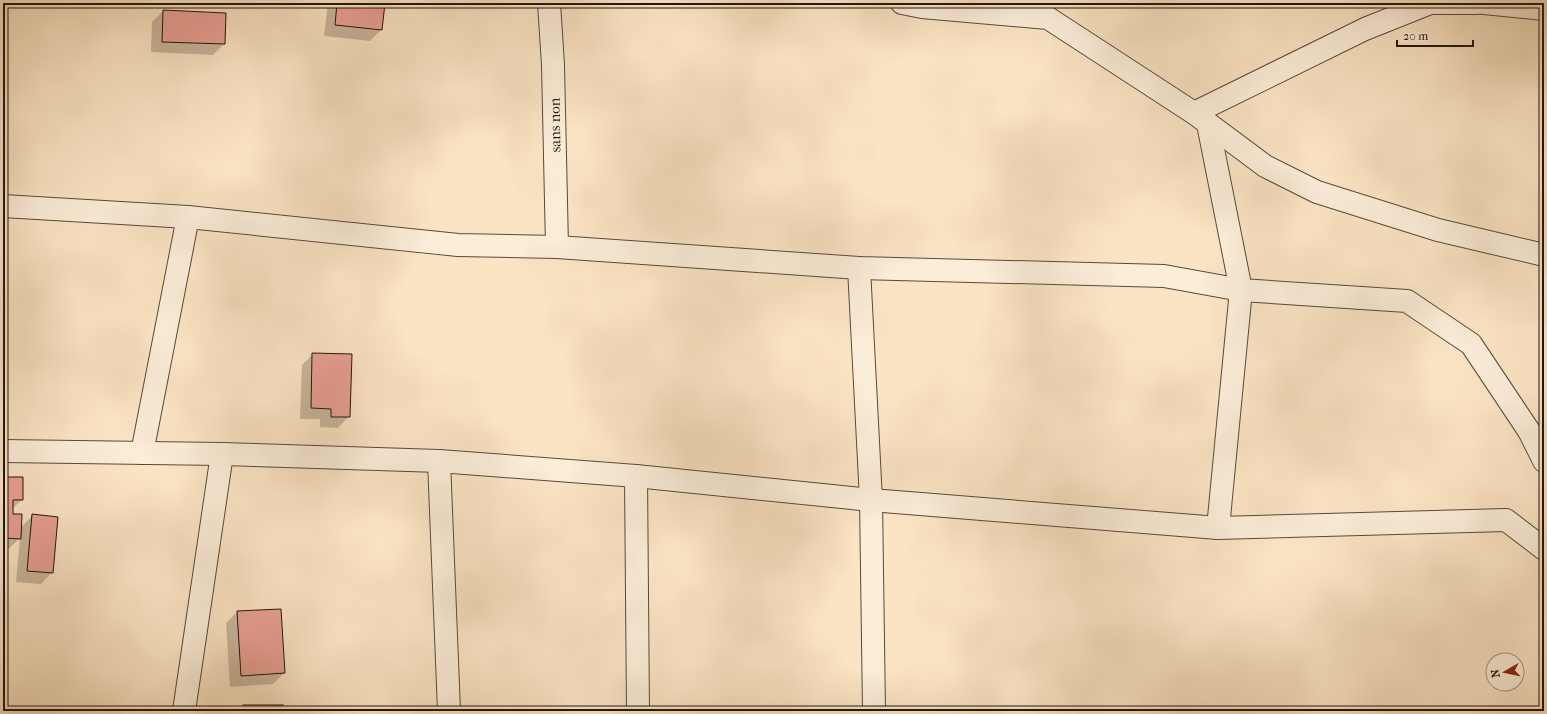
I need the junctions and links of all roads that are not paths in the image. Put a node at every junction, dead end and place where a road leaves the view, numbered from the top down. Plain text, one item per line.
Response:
1 (549, 3) edge
2 (902, 3) edge
3 (1477, 3) edge
4 (1484, 3) edge
5 (1544, 9) edge
6 (1201, 119) junction
7 (3, 206) edge
8 (188, 217) junction
9 (557, 247) junction
10 (1544, 255) edge
11 (859, 268) junction
12 (1241, 290) junction
13 (3, 451) edge
14 (142, 453) junction
15 (222, 454) junction
16 (439, 461) junction
17 (1544, 461) edge
18 (636, 476) junction
19 (871, 500) junction
20 (1218, 528) junction
21 (1544, 549) edge
22 (184, 711) edge
23 (449, 711) edge
24 (638, 711) edge
25 (874, 711) edge

1 - 9 street, sans non
2 - 6 street
3 - 6 street
4 - 5 street
6 - 10 street
6 - 12 street
7 - 8 street
8 - 9 street
8 - 14 street
9 - 11 street
11 - 12 street
11 - 19 street
12 - 17 street
12 - 20 street
13 - 14 street
14 - 15 street
15 - 16 street
15 - 22 street
16 - 18 street
16 - 23 street
18 - 19 street
18 - 24 street
19 - 20 street
19 - 25 street
20 - 21 street

